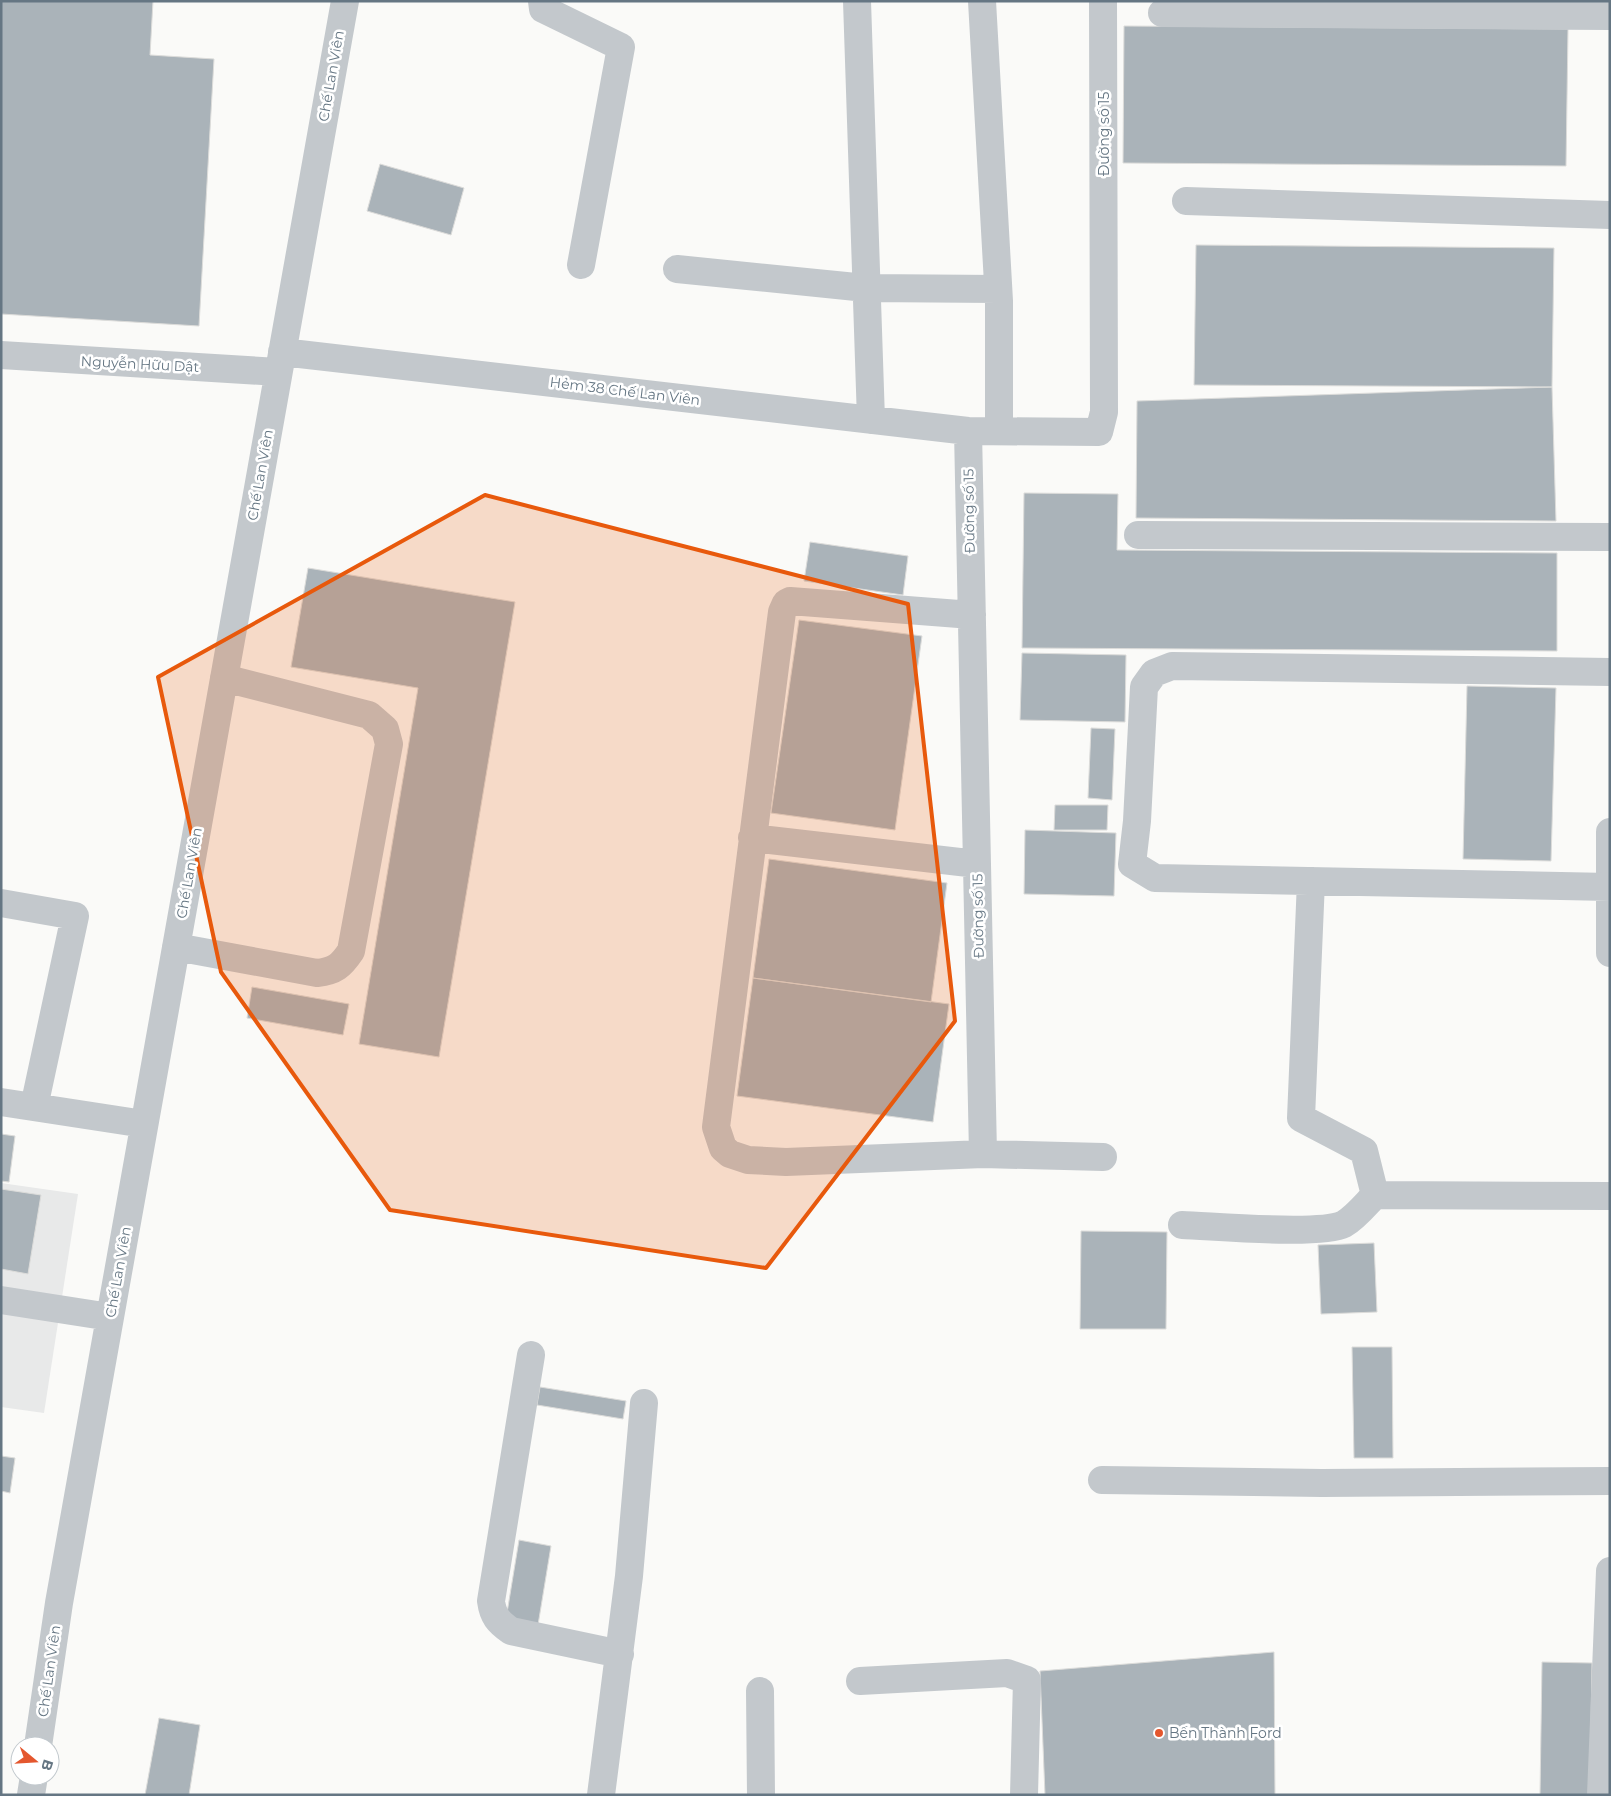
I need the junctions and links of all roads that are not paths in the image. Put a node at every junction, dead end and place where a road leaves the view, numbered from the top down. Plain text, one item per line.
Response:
1 (344, 1) edge
2 (542, 1) edge
3 (857, 1) edge
4 (982, 1) edge
5 (1104, 1) edge
6 (1162, 13) dead end
7 (1610, 16) edge
8 (1186, 201) dead end
9 (1610, 215) edge
10 (581, 265) dead end
11 (677, 269) dead end
12 (866, 288) junction
13 (998, 289) junction
14 (1, 355) edge
15 (280, 362) junction
16 (870, 420) junction
17 (968, 431) junction
18 (999, 431) junction
19 (1138, 535) dead end
20 (1610, 537) edge
21 (972, 615) junction
22 (1610, 672) edge
23 (224, 678) junction
24 (1610, 832) edge
25 (752, 838) junction
26 (977, 864) junction
27 (1311, 881) junction
28 (1609, 887) edge
29 (1, 903) edge
30 (176, 947) junction
31 (1610, 953) edge
32 (1, 1102) edge
33 (34, 1107) junction
34 (144, 1124) junction
35 (983, 1154) junction
36 (1103, 1157) dead end
37 (1375, 1195) junction
38 (1610, 1196) edge
39 (1182, 1225) dead end
40 (1, 1300) edge
41 (110, 1317) junction
42 (531, 1355) dead end
43 (644, 1403) dead end
44 (1102, 1480) dead end
45 (1610, 1481) edge
46 (1610, 1571) edge
47 (620, 1654) junction
48 (860, 1681) dead end
49 (760, 1691) dead end
50 (1607, 1727) edge
51 (39, 1736) edge
52 (601, 1795) edge
53 (761, 1795) edge
54 (1024, 1795) edge
55 (1601, 1795) edge

1 - 15 street, Chế Lan Viên
2 - 10 street
3 - 12 street
4 - 13 street
5 - 18 street, Đường số 15
6 - 7 street
8 - 9 street
11 - 12 street
12 - 13 street
12 - 16 street
13 - 18 street
14 - 15 street, Nguyễn Hữu Dật
15 - 16 street, Hẻm 38 Chế Lan Viên
15 - 23 street, Chế Lan Viên
16 - 17 street, Hẻm 38 Chế Lan Viên
17 - 18 street, Đường số 15
17 - 21 street, Đường số 15
19 - 20 street
21 - 25 street
21 - 26 street, Đường số 15
22 - 27 street
23 - 30 street, Chế Lan Viên
23 - 30 street
24 - 28 street
25 - 26 street
25 - 35 street
26 - 35 street, Đường số 15
27 - 28 street
27 - 37 street
28 - 31 street
29 - 33 street
30 - 34 street, Chế Lan Viên
32 - 33 street
33 - 34 street
34 - 41 street, Chế Lan Viên
35 - 36 street
37 - 38 street
37 - 39 street
40 - 41 street
41 - 51 street, Chế Lan Viên
42 - 47 street
43 - 47 street
44 - 45 street
46 - 50 street
47 - 52 street
48 - 54 street
49 - 53 street
50 - 55 street

